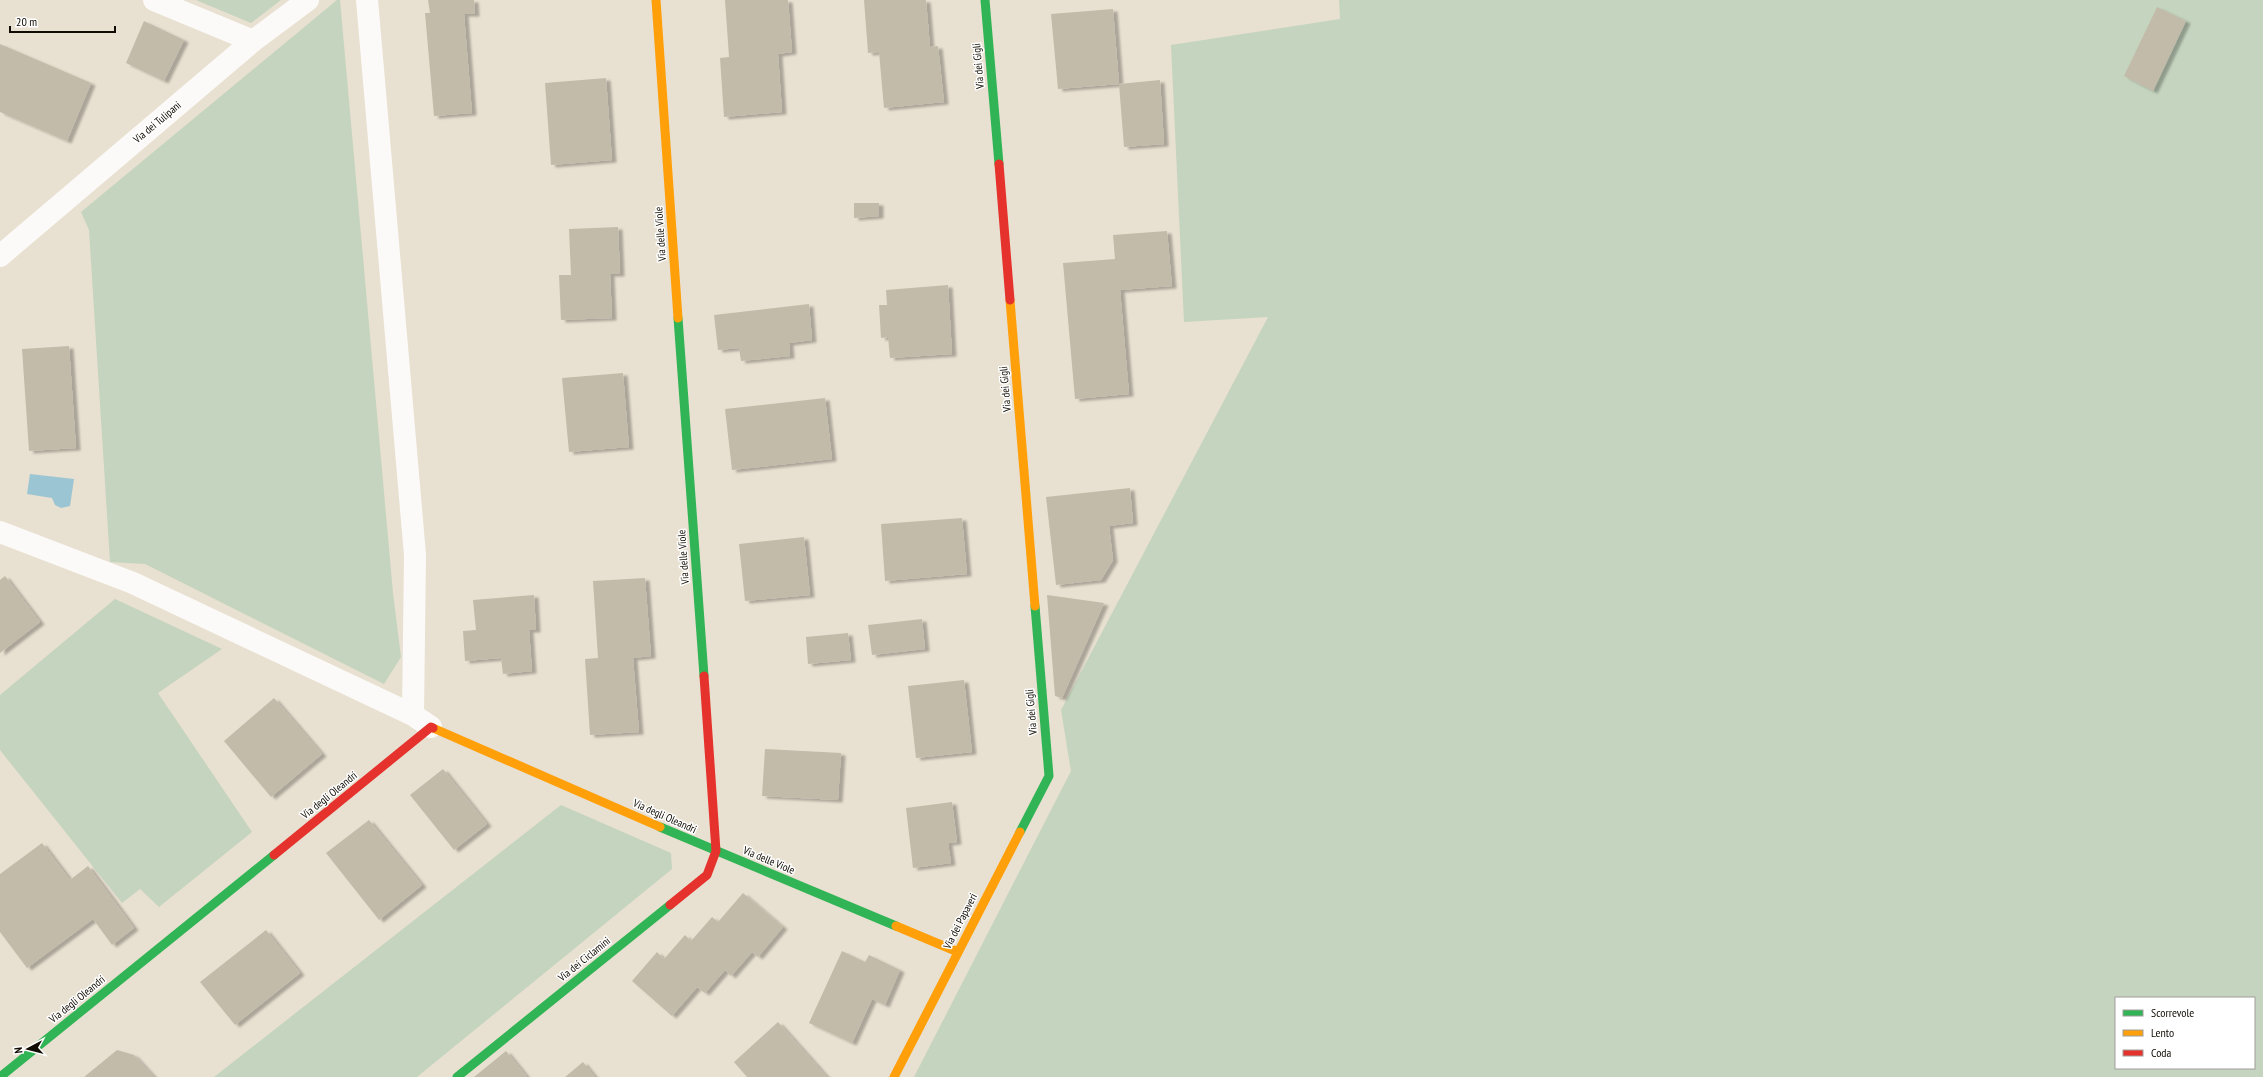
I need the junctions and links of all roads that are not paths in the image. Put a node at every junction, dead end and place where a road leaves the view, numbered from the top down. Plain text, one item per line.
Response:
1 (154, 0) edge
2 (308, 0) edge
3 (367, 0) edge
4 (656, 0) edge
5 (984, 0) edge
6 (253, 41) junction
7 (3, 252) edge
8 (0, 532) edge
9 (413, 714) junction
10 (431, 727) junction
11 (1049, 776) joint
12 (716, 851) junction
13 (958, 952) junction
14 (0, 1077) edge
15 (457, 1077) edge
16 (894, 1077) edge

1 - 6 street
2 - 6 street, Via dei Tulipani
3 - 9 street
4 - 12 street, Via delle Viole
5 - 11 street, Via dei Gigli
6 - 7 street, Via dei Tulipani
8 - 9 street
9 - 10 street
10 - 12 street, Via degli Oleandri
10 - 14 street, Via degli Oleandri
11 - 13 street, Via dei Papaveri
12 - 13 street, Via delle Viole
12 - 15 street, Via dei Ciclamini
13 - 16 street, Via dei Papaveri

